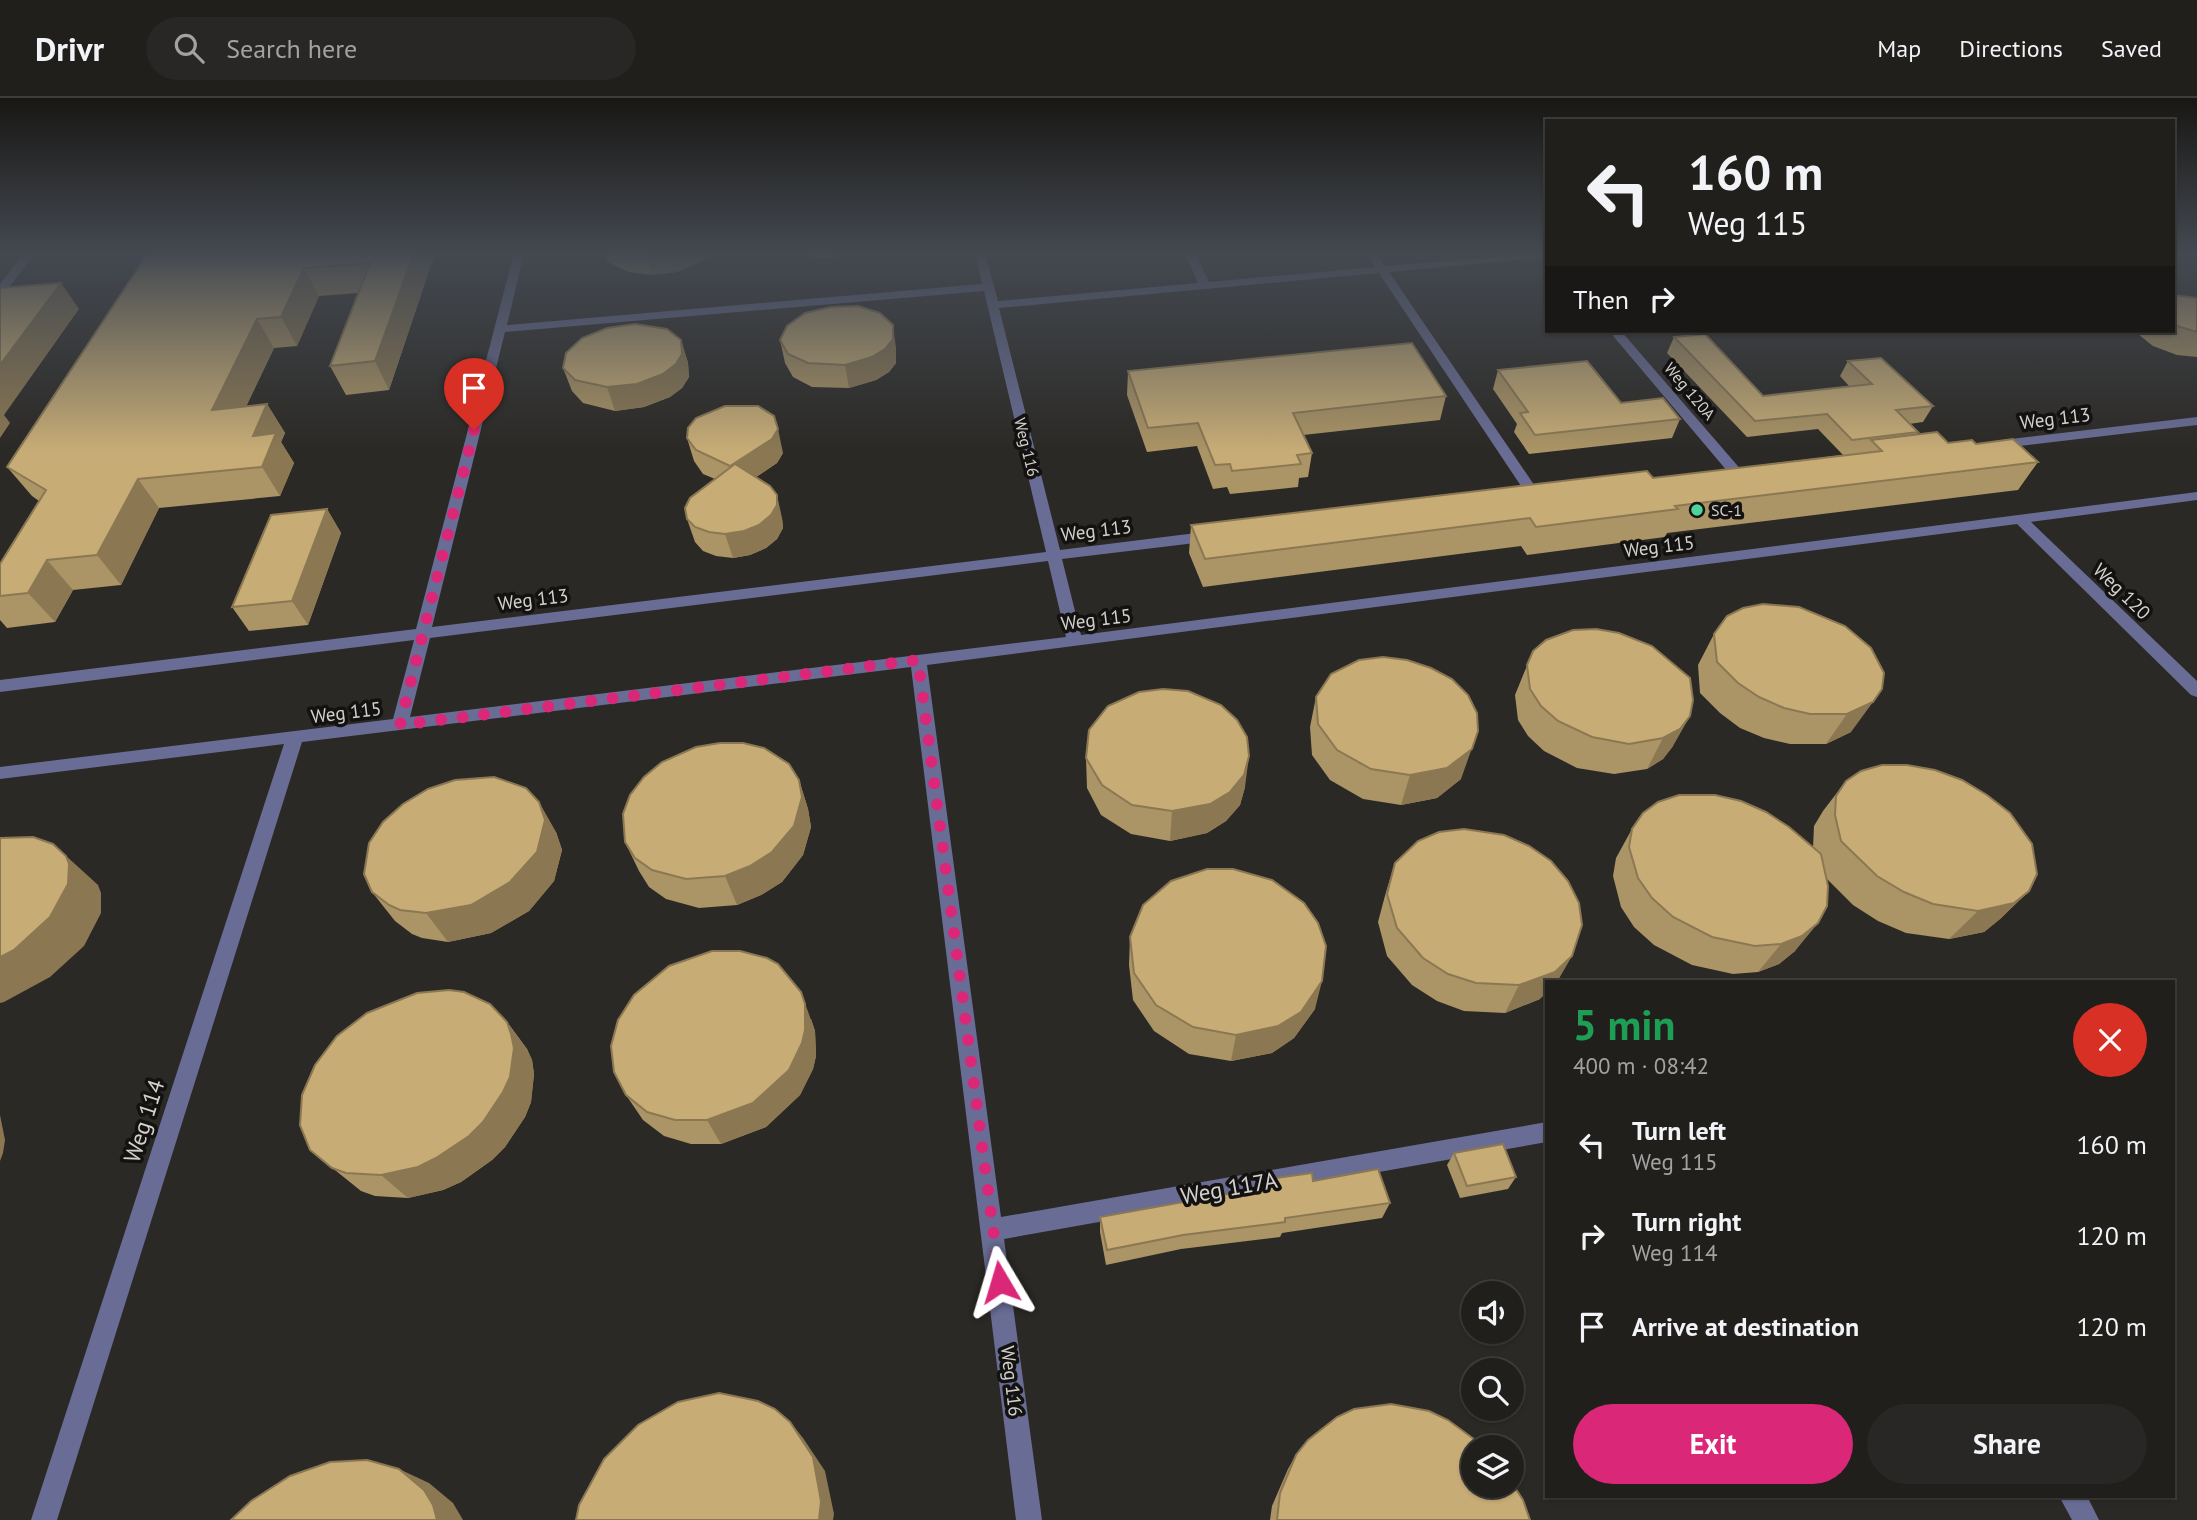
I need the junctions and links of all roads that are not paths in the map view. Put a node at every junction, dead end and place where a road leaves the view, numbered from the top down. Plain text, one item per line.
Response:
1 (502, 319) edge
2 (612, 319) edge
3 (996, 319) edge
4 (1415, 319) edge
5 (500, 329) junction
6 (1617, 333) edge
7 (2197, 421) edge
8 (1981, 446) edge
9 (1738, 475) edge
10 (2197, 496) edge
11 (1536, 498) edge
12 (2020, 519) junction
13 (1233, 534) edge
14 (1053, 554) junction
15 (422, 632) junction
16 (1074, 641) junction
17 (918, 660) junction
18 (0, 687) edge
19 (2197, 691) edge
20 (400, 725) junction
21 (295, 737) junction
22 (0, 773) edge
23 (1545, 1132) edge
24 (993, 1230) junction
25 (2073, 1498) edge
26 (44, 1520) edge
27 (1029, 1520) edge
28 (2086, 1520) edge

1 - 5 lane
2 - 5 lane
3 - 14 lane, Weg 116
4 - 11 lane
5 - 15 lane
6 - 9 lane, Weg 120A
7 - 8 lane, Weg 113
10 - 12 lane, Weg 115
12 - 16 lane, Weg 115
12 - 19 lane, Weg 120
13 - 14 lane, Weg 113
14 - 15 lane, Weg 113
14 - 16 lane, Weg 116
15 - 18 lane, Weg 113
15 - 20 lane
16 - 17 lane, Weg 115
17 - 20 lane, Weg 115
17 - 24 lane, Weg 116
20 - 21 lane, Weg 115
21 - 22 lane, Weg 115
21 - 26 lane, Weg 114
23 - 24 lane, Weg 117A
24 - 27 lane, Weg 116
25 - 28 lane

